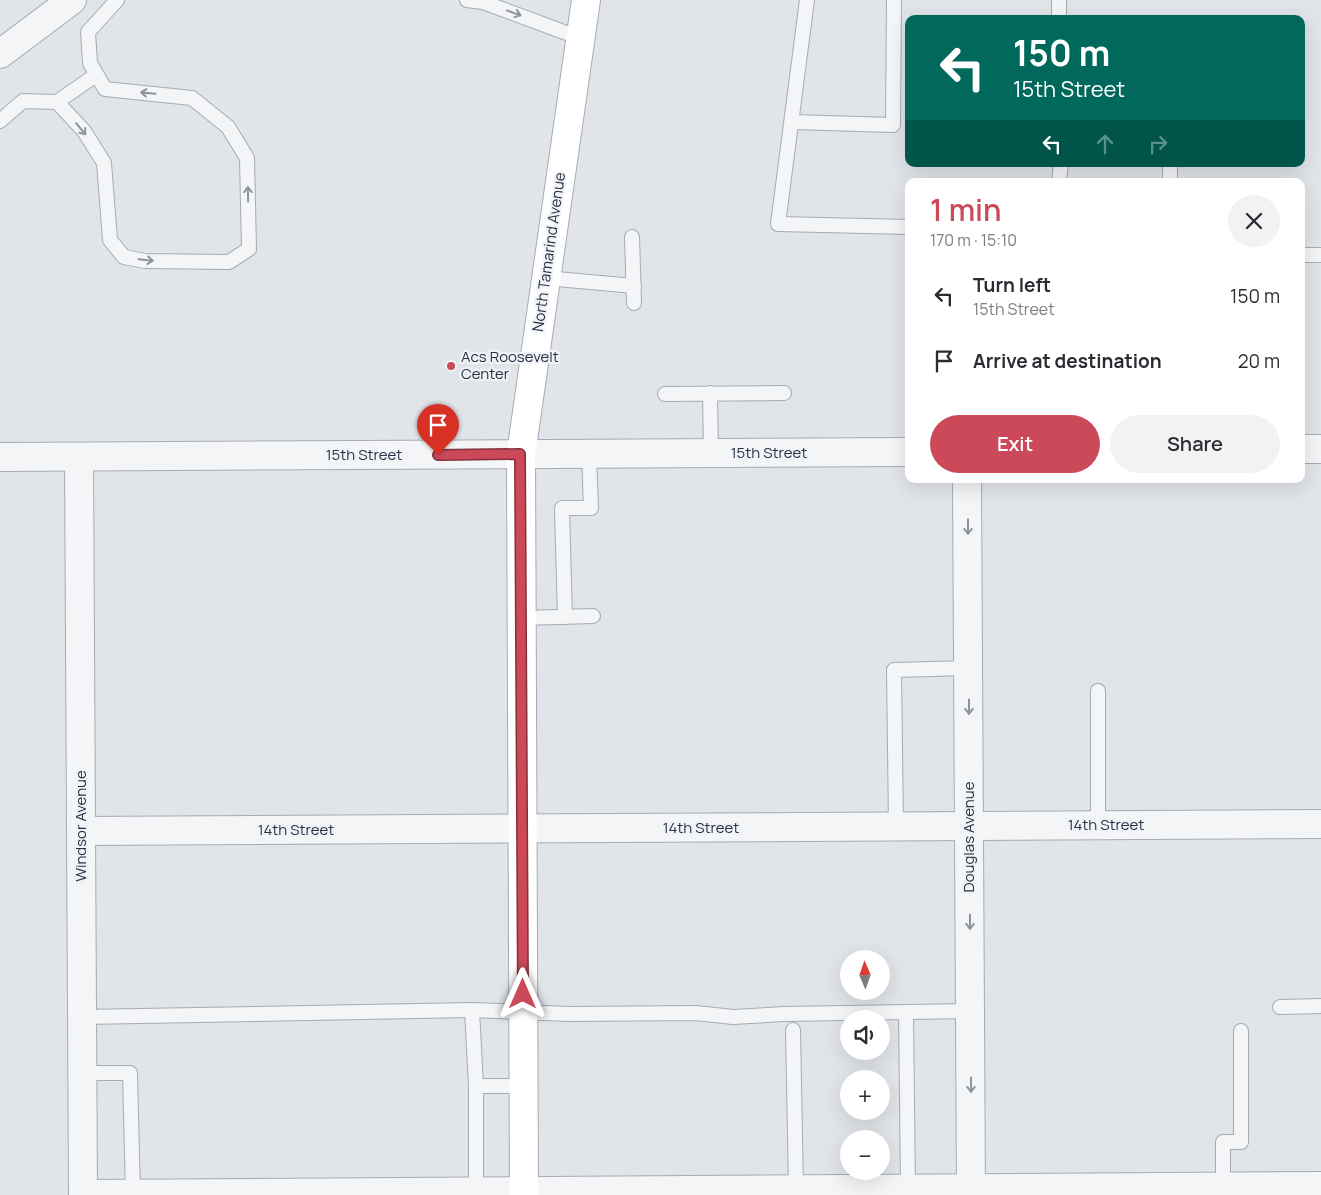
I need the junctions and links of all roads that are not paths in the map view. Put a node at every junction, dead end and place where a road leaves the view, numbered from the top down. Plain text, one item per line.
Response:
1 (72, 0) edge
2 (116, 0) edge
3 (467, 0) edge
4 (586, 0) edge
5 (807, 0) edge
6 (894, 0) edge
7 (1059, 0) edge
8 (1059, 15) edge
9 (580, 38) junction
10 (0, 54) edge
11 (96, 75) junction
12 (57, 102) junction
13 (0, 121) edge
14 (792, 122) junction
15 (905, 226) edge
16 (632, 237) dead end
17 (1305, 255) edge
18 (1321, 255) edge
19 (546, 278) junction
20 (634, 286) junction
21 (634, 303) dead end
22 (710, 393) junction
23 (784, 393) dead end
24 (665, 394) dead end
25 (1305, 449) edge
26 (1321, 449) edge
27 (905, 452) edge
28 (711, 453) junction
29 (520, 454) junction
30 (589, 454) junction
31 (0, 457) edge
32 (79, 457) junction
33 (968, 483) edge
34 (593, 616) dead end
35 (564, 617) junction
36 (521, 618) junction
37 (969, 668) junction
38 (1098, 691) dead end
39 (1321, 824) edge
40 (1098, 825) junction
41 (896, 826) junction
42 (969, 826) junction
43 (522, 829) junction
44 (81, 831) junction
45 (1321, 1006) edge
46 (1280, 1007) dead end
47 (472, 1010) junction
48 (970, 1011) junction
49 (523, 1012) junction
50 (906, 1012) junction
51 (82, 1017) junction
52 (793, 1030) dead end
53 (1241, 1030) dead end
54 (82, 1073) junction
55 (476, 1086) junction
56 (523, 1086) junction
57 (1321, 1186) edge
58 (1223, 1187) junction
59 (908, 1189) junction
60 (796, 1190) junction
61 (971, 1192) edge
62 (468, 1193) edge
63 (524, 1193) edge
64 (655, 1193) edge
65 (83, 1194) edge
66 (133, 1194) edge

1 - 10 street
2 - 11 lane
3 -> 9 lane
4 - 9 street, North Tamarind Avenue
5 - 14 lane
6 - 14 lane
7 - 8 lane
9 - 19 street, North Tamarind Avenue
11 - 12 lane
12 -> 11 lane
12 - 13 lane
14 - 15 lane
16 - 20 lane
17 - 18 lane
19 - 20 lane
19 - 29 street, North Tamarind Avenue
20 - 21 lane
22 - 23 lane
22 - 24 lane
22 - 28 lane
25 - 26 street
27 - 28 street, 15th Street
28 - 30 street, 15th Street
29 - 30 street, 15th Street
29 - 32 street, 15th Street
29 - 36 street, North Tamarind Avenue
30 - 35 lane
31 - 32 street, 15th Street
32 - 44 street, Windsor Avenue
33 -> 37 street, Douglas Avenue
34 - 35 lane
35 - 36 lane
36 - 43 street, North Tamarind Avenue
37 - 41 lane
37 -> 42 street, Douglas Avenue
38 - 40 lane
39 - 40 street, 14th Street
40 - 42 street, 14th Street
41 - 42 street, 14th Street
41 - 43 street, 14th Street
42 -> 48 street, Douglas Avenue
43 - 44 street, 14th Street
43 - 49 street, North Tamarind Avenue
44 - 51 street, Windsor Avenue
45 - 46 lane
47 - 49 lane
47 - 51 lane
47 - 55 lane
48 - 50 lane
48 -> 61 street, Douglas Avenue
49 - 50 lane
49 - 56 street, North Tamarind Avenue
50 - 59 lane
51 - 54 street, Windsor Avenue
52 - 60 lane
53 - 58 lane
54 - 65 street, Windsor Avenue
54 - 66 lane
55 - 56 lane
55 - 62 lane
56 - 63 street, North Tamarind Avenue
57 - 58 street
58 - 61 street
59 - 60 street
59 - 61 street
60 - 64 street
62 - 63 street
62 - 66 street
63 - 64 street
65 - 66 street

